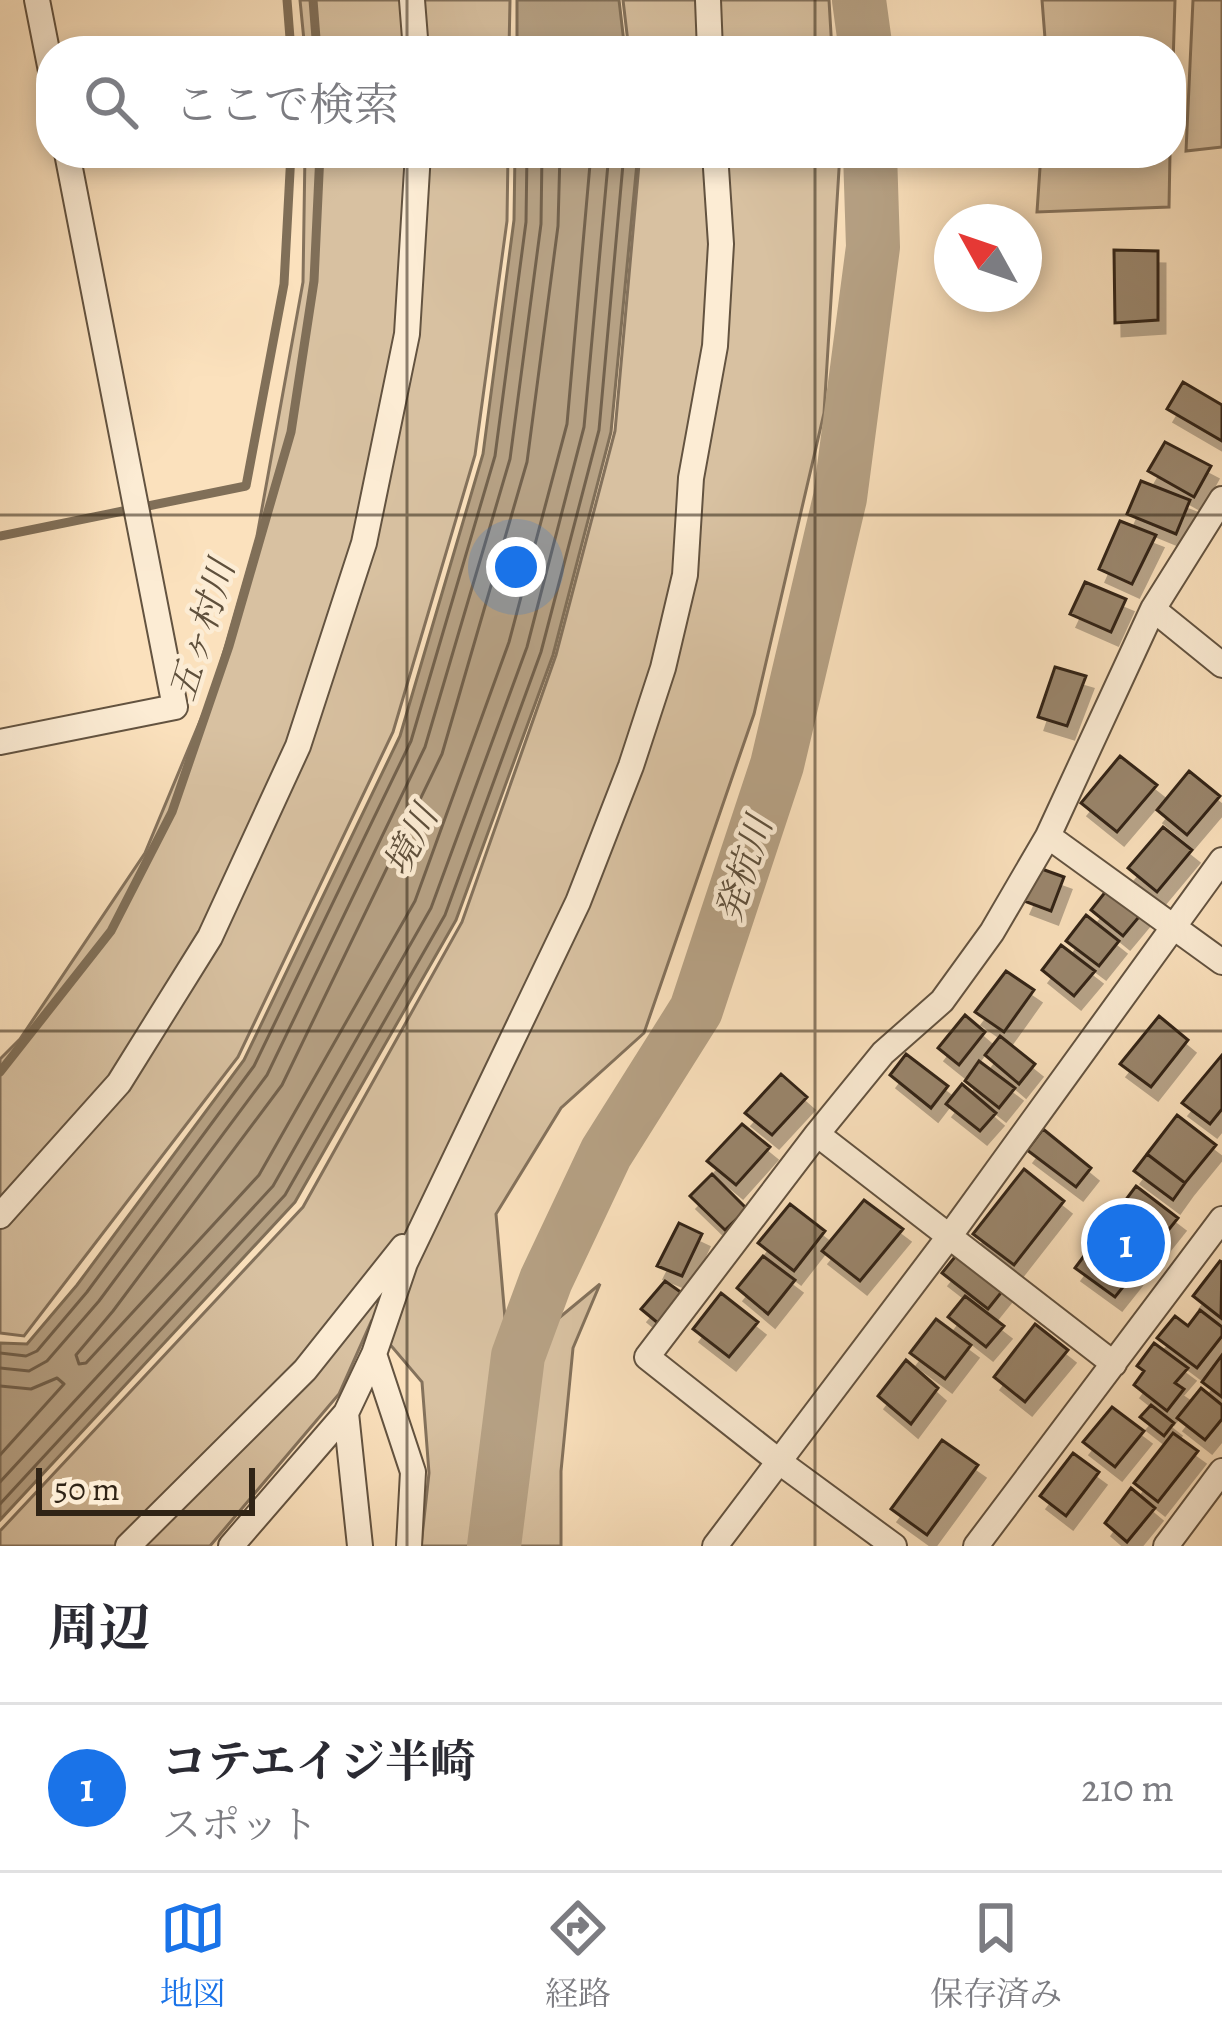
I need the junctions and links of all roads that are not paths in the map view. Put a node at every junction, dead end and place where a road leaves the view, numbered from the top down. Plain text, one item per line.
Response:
1 (38, 0) edge
2 (412, 0) edge
3 (708, 0) edge
4 (45, 36) edge
5 (415, 36) edge
6 (709, 36) edge
7 (70, 168) edge
8 (417, 168) edge
9 (716, 168) edge
10 (1222, 499) edge
11 (1153, 609) junction
12 (1222, 665) edge
13 (0, 742) edge
14 (1048, 836) junction
15 (1222, 860) edge
16 (1175, 928) junction
17 (1222, 962) edge
18 (817, 1134) junction
19 (0, 1216) edge
20 (1222, 1219) edge
21 (424, 1222) junction
22 (951, 1234) junction
23 (374, 1354) junction
24 (1114, 1364) junction
25 (346, 1413) junction
26 (781, 1463) junction
27 (1222, 1471) edge
28 (128, 1546) edge
29 (231, 1546) edge
30 (360, 1546) edge
31 (409, 1546) edge
32 (715, 1546) edge
33 (894, 1546) edge
34 (976, 1546) edge
35 (1166, 1546) edge

1 - 4 street
2 - 5 street
3 - 6 street
7 - 13 street
8 - 19 street
9 - 21 street
10 - 11 street
11 - 12 street
11 - 14 street
14 - 16 street
14 - 18 street
15 - 16 street
16 - 17 street
16 - 22 street
18 - 22 street
18 - 26 street
20 - 24 street
21 - 23 street
21 - 28 street
22 - 24 street
22 - 26 street
23 - 25 street
23 - 31 street
24 - 34 street
25 - 29 street
25 - 30 street
26 - 32 street
26 - 33 street
27 - 35 street

